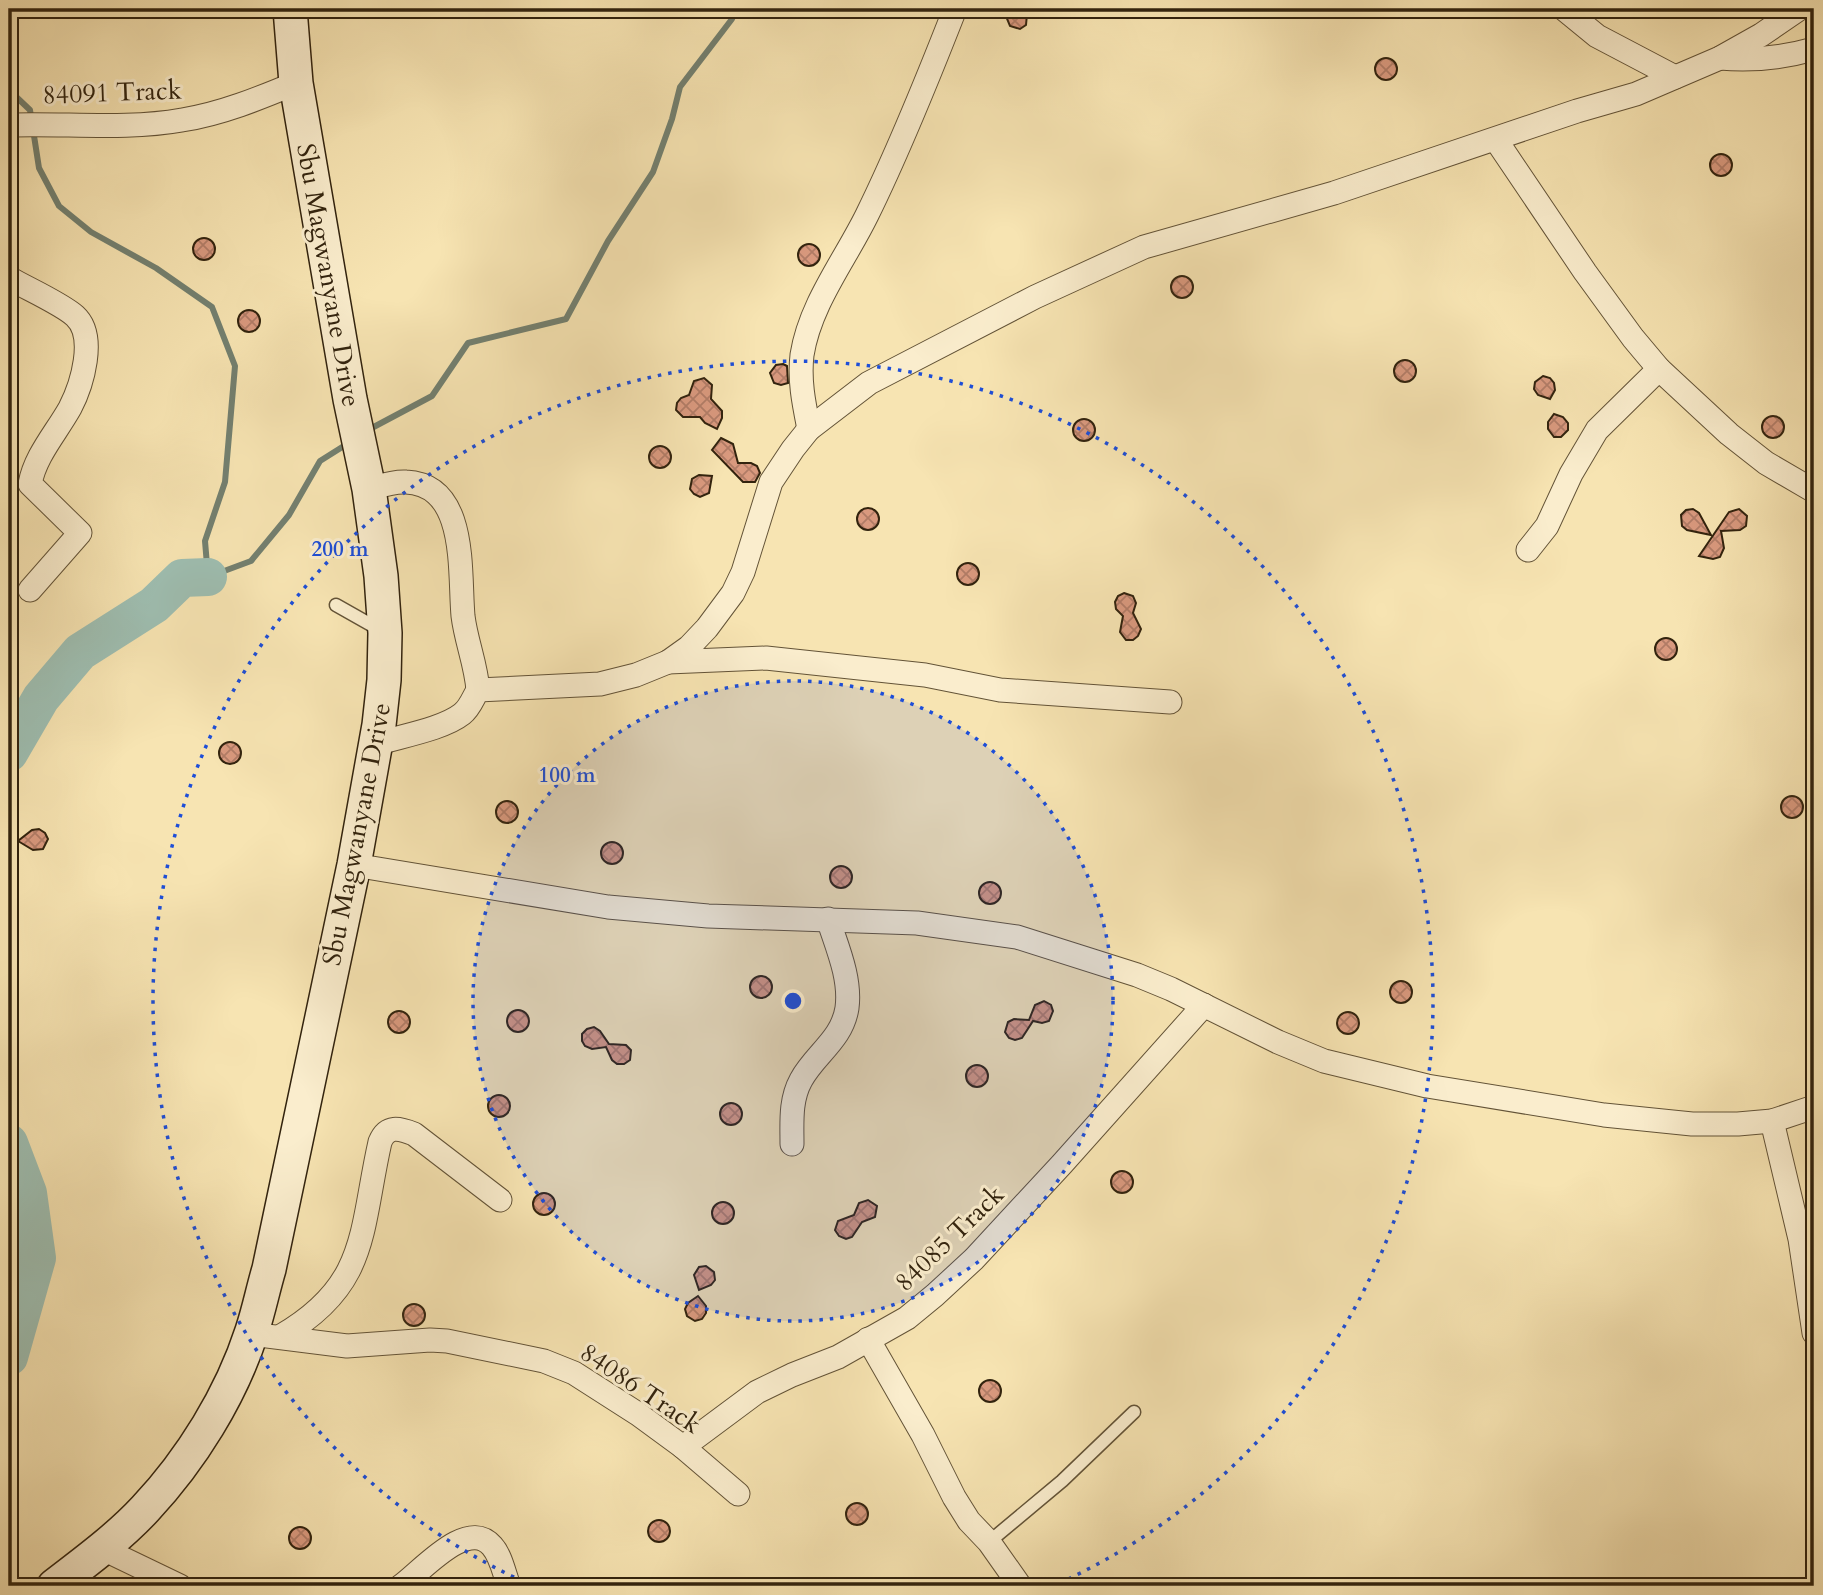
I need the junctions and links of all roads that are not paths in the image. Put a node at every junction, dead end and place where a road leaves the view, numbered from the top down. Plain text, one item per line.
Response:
1 (290, 9) edge
2 (955, 9) edge
3 (1564, 9) edge
4 (1799, 9) edge
5 (1814, 49) edge
6 (1720, 58) junction
7 (1675, 77) junction
8 (296, 83) junction
9 (24, 124) edge
10 (1496, 140) junction
11 (9, 278) edge
12 (1659, 369) junction
13 (809, 429) junction
14 (367, 480) junction
15 (1814, 491) edge
16 (1528, 550) dead end
17 (30, 590) dead end
18 (336, 605) dead end
19 (385, 633) junction
20 (668, 662) junction
21 (478, 690) junction
22 (1170, 702) dead end
23 (376, 744) junction
24 (354, 865) junction
25 (828, 919) junction
26 (1203, 1005) junction
27 (1814, 1107) edge
28 (1772, 1121) junction
29 (792, 1144) dead end
30 (500, 1200) dead end
31 (1814, 1333) edge
32 (266, 1335) junction
33 (868, 1339) junction
34 (1134, 1412) dead end
35 (683, 1447) junction
36 (738, 1494) dead end
37 (989, 1542) junction
38 (101, 1548) junction
39 (54, 1586) edge
40 (180, 1586) edge
41 (401, 1586) edge
42 (509, 1586) edge
43 (1020, 1586) edge

1 - 8 main road, Sbu Magwanyane Drive
2 - 13 street
3 - 7 street
4 - 6 street
5 - 6 street
6 - 7 street
7 - 10 street
8 - 9 street, 84091 Track
8 - 14 main road, Sbu Magwanyane Drive
10 - 12 street
10 - 13 street
11 - 17 street
12 - 15 street
12 - 16 street
13 - 20 street
14 - 19 main road, Sbu Magwanyane Drive
14 - 21 street
18 - 19 lane
19 - 23 main road, Sbu Magwanyane Drive
20 - 21 street
20 - 22 street
21 - 23 street
23 - 24 main road, Sbu Magwanyane Drive
24 - 25 street
24 - 32 main road, Sbu Magwanyane Drive
25 - 26 street
25 - 29 street
26 - 28 street
26 - 33 street, 84085 Track
27 - 28 street
28 - 31 street
30 - 32 street
32 - 35 street, 84086 Track
32 - 38 main road, Sbu Magwanyane Drive
33 - 35 street, 84085 Track
33 - 37 street
34 - 37 lane
35 - 36 street, 84086 Track
37 - 43 street
38 - 39 main road, Sbu Magwanyane Drive
38 - 40 street
41 - 42 street

